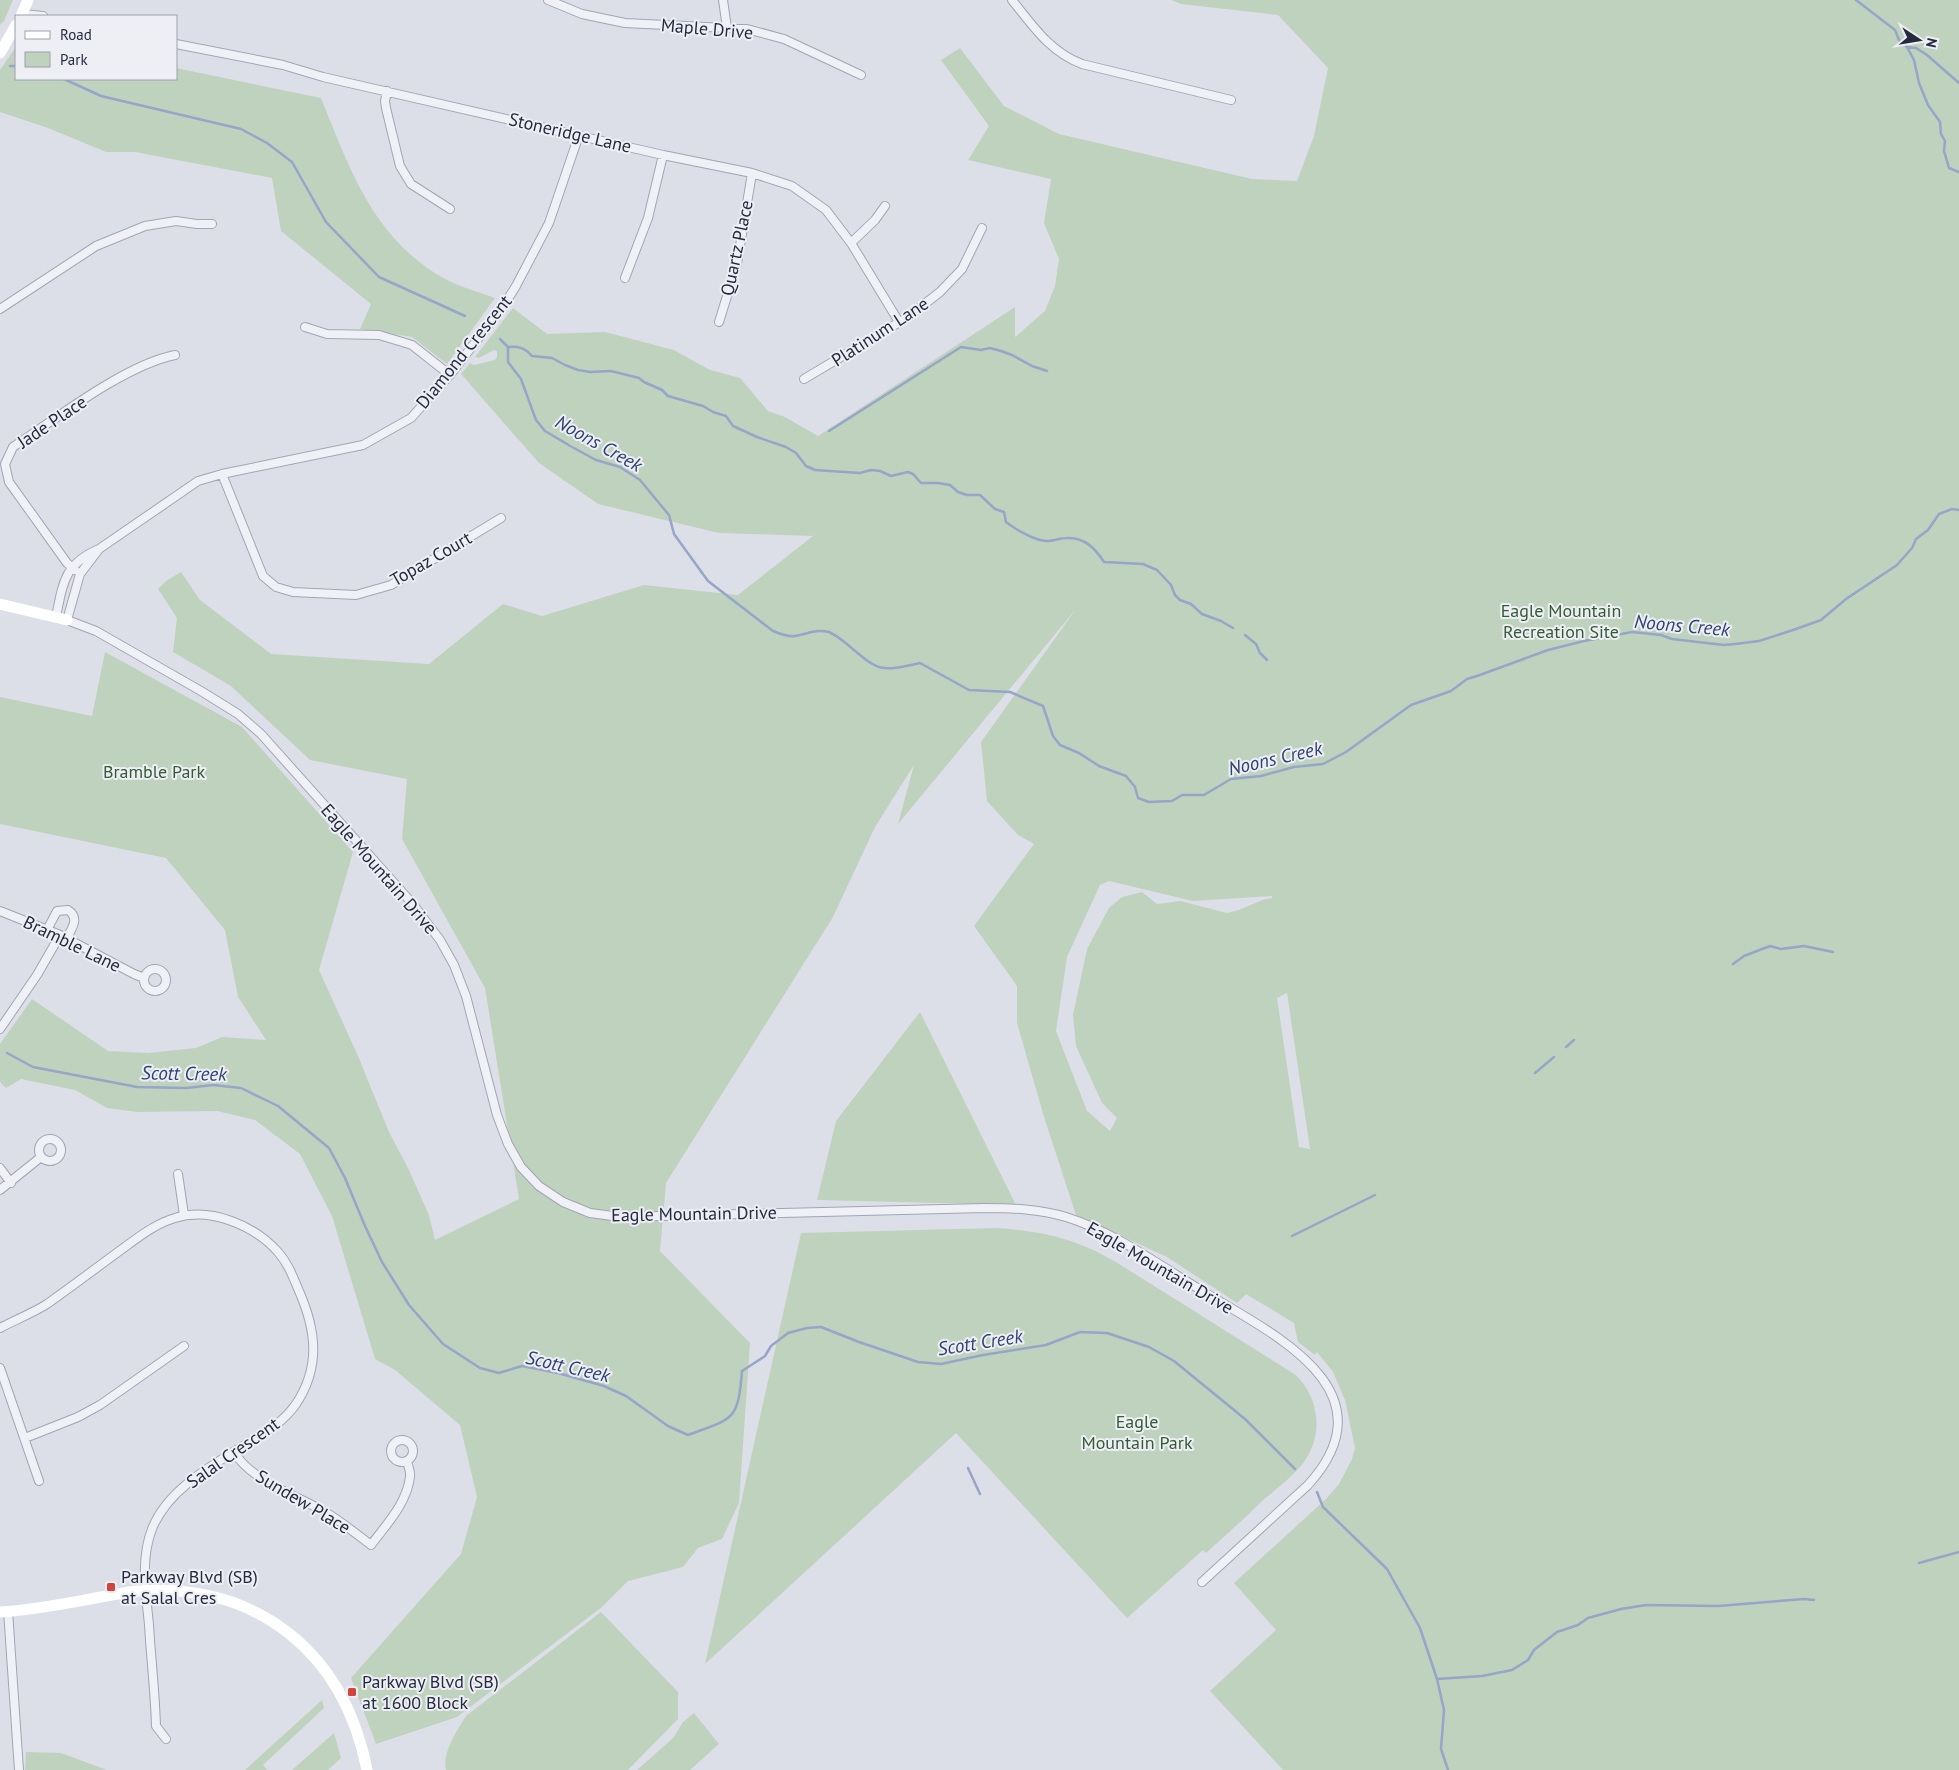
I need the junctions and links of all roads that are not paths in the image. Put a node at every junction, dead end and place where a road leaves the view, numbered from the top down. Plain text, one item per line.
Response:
1 (28, 0) edge
2 (548, 0) edge
3 (723, 0) edge
4 (1012, 0) edge
5 (22, 15) edge
6 (15, 27) edge
7 (727, 28) junction
8 (178, 44) edge
9 (0, 53) edge
10 (861, 75) dead end
11 (388, 91) junction
12 (1231, 100) dead end
13 (579, 134) junction
14 (663, 155) junction
15 (752, 173) junction
16 (885, 206) dead end
17 (450, 208) dead end
18 (212, 224) dead end
19 (982, 228) dead end
20 (851, 243) junction
21 (625, 278) dead end
22 (0, 309) edge
23 (719, 322) dead end
24 (899, 322) junction
25 (305, 327) dead end
26 (175, 355) dead end
27 (450, 375) junction
28 (804, 379) dead end
29 (222, 474) junction
30 (500, 518) dead end
31 (98, 550) junction
32 (72, 567) junction
33 (80, 574) junction
34 (0, 604) edge
35 (62, 618) junction
36 (0, 911) edge
37 (48, 930) junction
38 (64, 937) junction
39 (144, 978) dead end
40 (0, 1028) edge
41 (41, 1157) dead end
42 (0, 1168) edge
43 (178, 1174) dead end
44 (11, 1183) junction
45 (0, 1190) edge
46 (184, 1215) junction
47 (0, 1328) edge
48 (184, 1346) dead end
49 (0, 1368) edge
50 (25, 1438) junction
51 (234, 1452) junction
52 (407, 1461) dead end
53 (40, 1481) dead end
54 (1202, 1582) dead end
55 (146, 1590) junction
56 (4, 1612) edge
57 (166, 1739) dead end
58 (19, 1770) edge
59 (367, 1770) edge

1 - 5 street
2 - 7 street, Maple Drive
3 - 7 street
4 - 12 street
6 - 9 street
7 - 10 street, Maple Drive
8 - 11 street, Stoneridge Lane
11 - 13 street, Stoneridge Lane
11 - 17 street
13 - 14 street, Stoneridge Lane
13 - 27 street, Diamond Crescent
14 - 15 street, Stoneridge Lane
14 - 21 street
15 - 20 street, Stoneridge Lane
15 - 23 street, Quartz Place
16 - 20 street
18 - 22 street
19 - 24 street, Platinum Lane
20 - 24 street, Stoneridge Lane
24 - 28 street, Platinum Lane
25 - 27 street
26 - 32 street, Jade Place
27 - 29 street, Diamond Crescent
29 - 30 street, Topaz Court
29 - 31 street, Diamond Crescent
31 - 32 street, Diamond Crescent
31 - 33 street, Diamond Crescent
32 - 33 street, Jade Place
32 - 35 street
33 - 35 street, Diamond Crescent
34 - 35 street, Eagle Mountain Drive
35 - 54 street, Eagle Mountain Drive
36 - 37 street, Bramble Lane
37 - 38 street, Bramble Lane
37 - 38 street
38 - 39 street, Bramble Lane
38 - 40 street
41 - 44 street
42 - 44 street
43 - 46 street
44 - 45 street
46 - 47 street, Salal Crescent
46 - 51 street, Salal Crescent
48 - 50 street
49 - 50 street
50 - 53 street
51 - 52 street, Sundew Place
51 - 55 street, Salal Crescent
55 - 56 street
55 - 57 street, Salal Crescent
55 - 59 street
56 - 58 street

